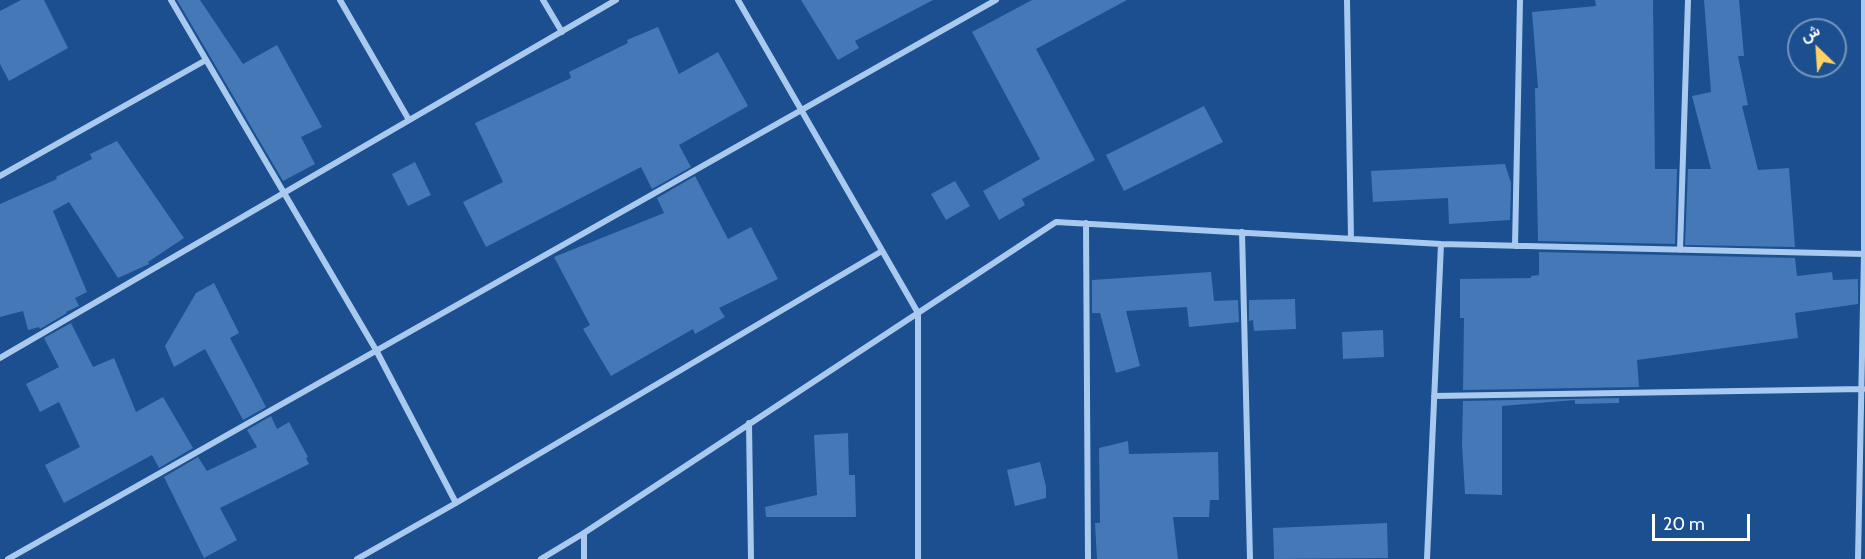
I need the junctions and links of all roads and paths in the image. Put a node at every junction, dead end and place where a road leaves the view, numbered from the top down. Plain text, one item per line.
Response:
1 (171, 0) edge
2 (340, 0) edge
3 (543, 0) edge
4 (616, 0) edge
5 (738, 0) edge
6 (996, 0) edge
7 (1347, 0) edge
8 (1520, 0) edge
9 (1688, 0) edge
10 (1864, 0) edge
11 (562, 32) junction
12 (1864, 55) edge
13 (206, 60) junction
14 (802, 109) junction
15 (409, 120) junction
16 (0, 176) edge
17 (284, 193) junction
18 (1086, 223) junction
19 (1242, 232) junction
20 (1351, 239) junction
21 (1441, 244) junction
22 (1515, 246) junction
23 (1680, 250) junction
24 (882, 251) junction
25 (1865, 254) edge
26 (918, 313) junction
27 (376, 350) junction
28 (0, 358) edge
29 (1863, 389) edge
30 (1434, 396) junction
31 (749, 423) junction
32 (456, 503) junction
33 (584, 533) junction
34 (8, 559) edge
35 (357, 559) edge
36 (541, 559) edge
37 (584, 559) edge
38 (751, 559) edge
39 (918, 559) edge
40 (1088, 559) edge
41 (1250, 559) edge
42 (1427, 559) edge
43 (1858, 559) edge

1 - 13 street
2 - 15 street
3 - 11 street
4 - 11 street
5 - 14 street
6 - 14 street
7 - 20 street
8 - 22 street
9 - 23 street
10 - 12 street
11 - 15 street
12 - 25 street
13 - 16 street
13 - 17 street
14 - 24 street
14 - 27 street
15 - 17 street
17 - 27 street
17 - 28 street
18 - 19 street
18 - 26 street
18 - 40 street
19 - 20 street
19 - 41 street
20 - 21 street
21 - 22 street
21 - 30 street
22 - 23 street
23 - 25 street
24 - 26 street
24 - 32 street
25 - 29 street
26 - 31 street
26 - 39 street
27 - 32 street
27 - 34 street
29 - 30 street
29 - 43 street
30 - 42 street
31 - 33 street
31 - 38 street
32 - 35 street
33 - 36 street
33 - 37 street

